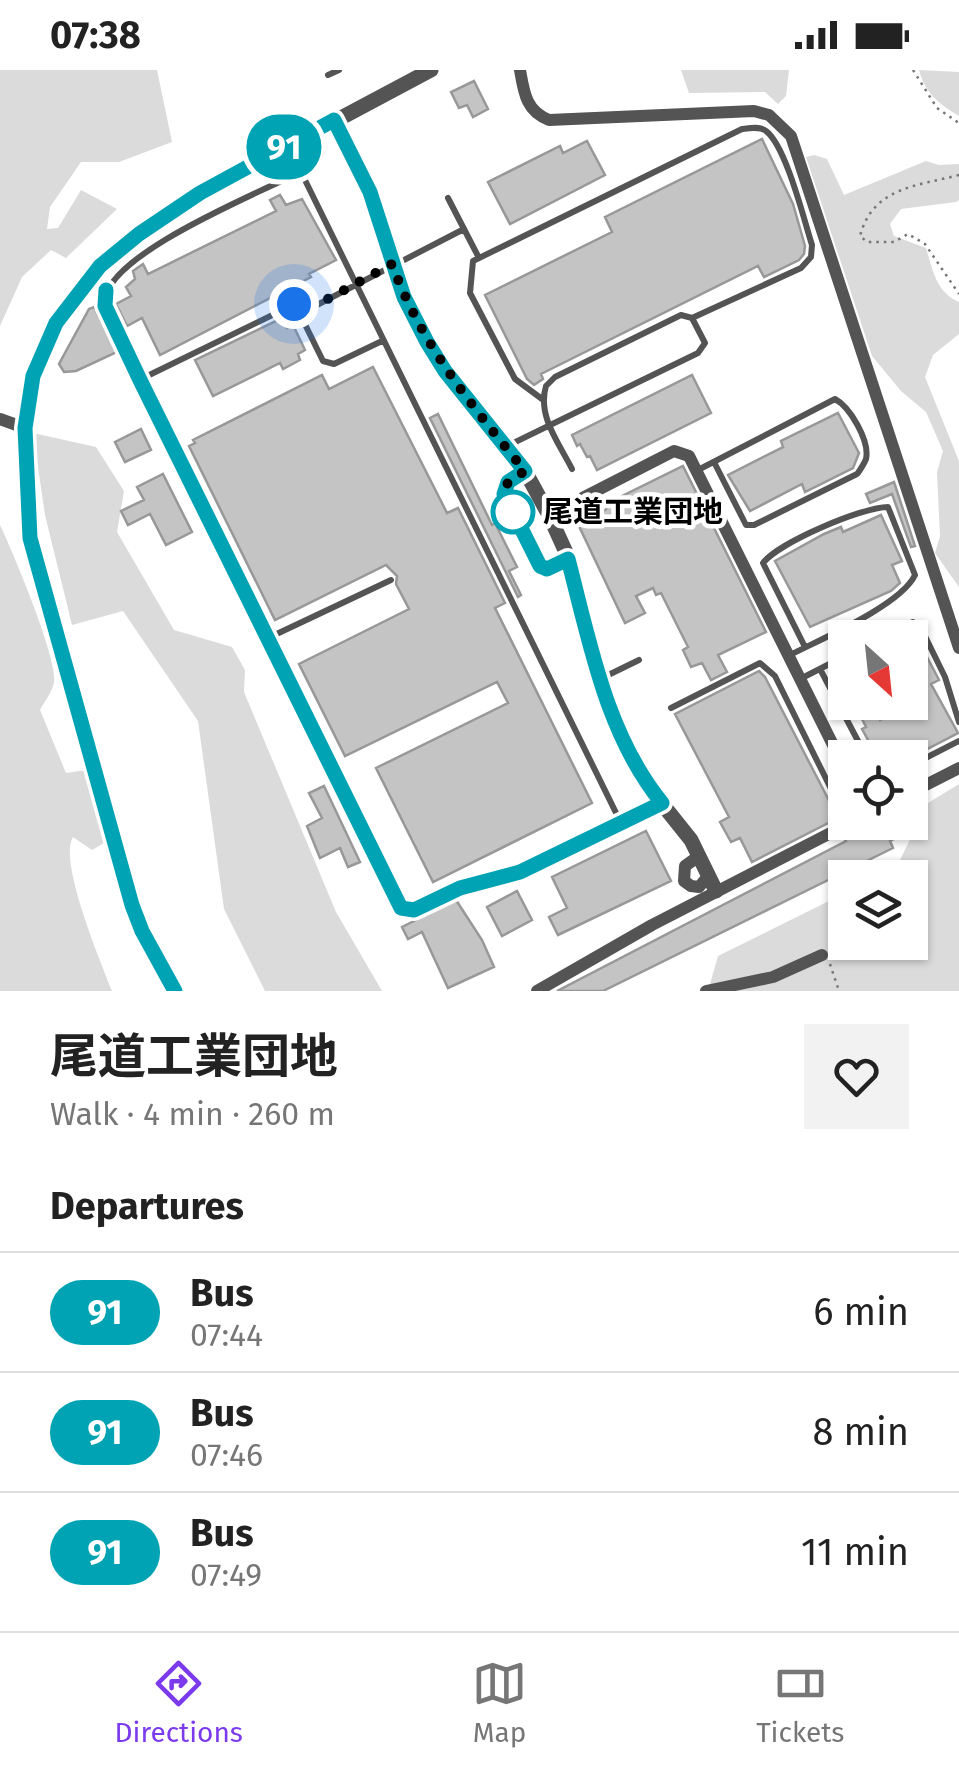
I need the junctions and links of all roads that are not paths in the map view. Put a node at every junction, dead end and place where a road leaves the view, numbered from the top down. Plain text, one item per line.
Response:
1 (339, 70) edge
2 (431, 70) edge
3 (520, 70) edge
4 (328, 76) dead end
5 (334, 120) junction
6 (448, 198) dead end
7 (464, 229) junction
8 (479, 258) junction
9 (392, 264) junction
10 (355, 285) junction
11 (294, 304) junction
12 (692, 318) junction
13 (382, 340) junction
14 (140, 380) junction
15 (542, 398) junction
16 (0, 419) edge
17 (550, 425) junction
18 (25, 428) junction
19 (506, 447) junction
20 (714, 462) junction
21 (572, 470) dead end
22 (525, 471) junction
23 (696, 471) junction
24 (549, 514) junction
25 (568, 559) junction
26 (391, 580) dead end
27 (266, 639) junction
28 (928, 642) edge
29 (805, 647) junction
30 (959, 648) edge
31 (639, 660) dead end
32 (828, 664) edge
33 (794, 667) junction
34 (820, 668) junction
35 (775, 676) junction
36 (600, 679) junction
37 (671, 708) dead end
38 (959, 722) edge
39 (830, 740) edge
40 (858, 740) edge
41 (959, 741) edge
42 (928, 757) edge
43 (959, 768) edge
44 (828, 784) edge
45 (928, 784) edge
46 (662, 803) junction
47 (621, 822) junction
48 (828, 832) edge
49 (699, 856) junction
50 (712, 883) junction
51 (822, 955) road end
52 (175, 991) edge
53 (537, 991) edge
54 (706, 991) edge

1 - 4 lane
2 - 5 street
3 - 30 street
5 - 9 street
5 - 18 street
6 - 7 lane
7 - 8 lane
7 - 9 lane
8 - 12 lane
8 - 15 lane
9 - 10 lane
9 - 19 street
10 - 11 lane
10 - 13 lane
10 - 14 lane
11 - 13 lane
11 - 14 lane
12 - 15 lane
12 - 17 lane
13 - 47 lane
14 - 27 lane
15 - 17 lane
16 - 18 street
17 - 19 lane
17 - 21 lane
18 - 52 street
19 - 22 street
20 - 20 lane
20 - 23 lane
22 - 24 street
22 - 25 lane
23 - 24 street
23 - 33 street
24 - 25 street
25 - 36 street
26 - 27 lane
27 - 47 lane
28 - 38 lane
29 - 29 lane
29 - 33 lane
31 - 36 lane
32 - 34 lane
33 - 34 lane
33 - 35 lane
33 - 39 street
34 - 40 lane
35 - 37 lane
35 - 44 lane
36 - 46 street
41 - 42 lane
43 - 45 street
46 - 47 lane
46 - 49 street
48 - 50 street
49 - 50 street
49 - 50 street
50 - 53 street
51 - 54 street

